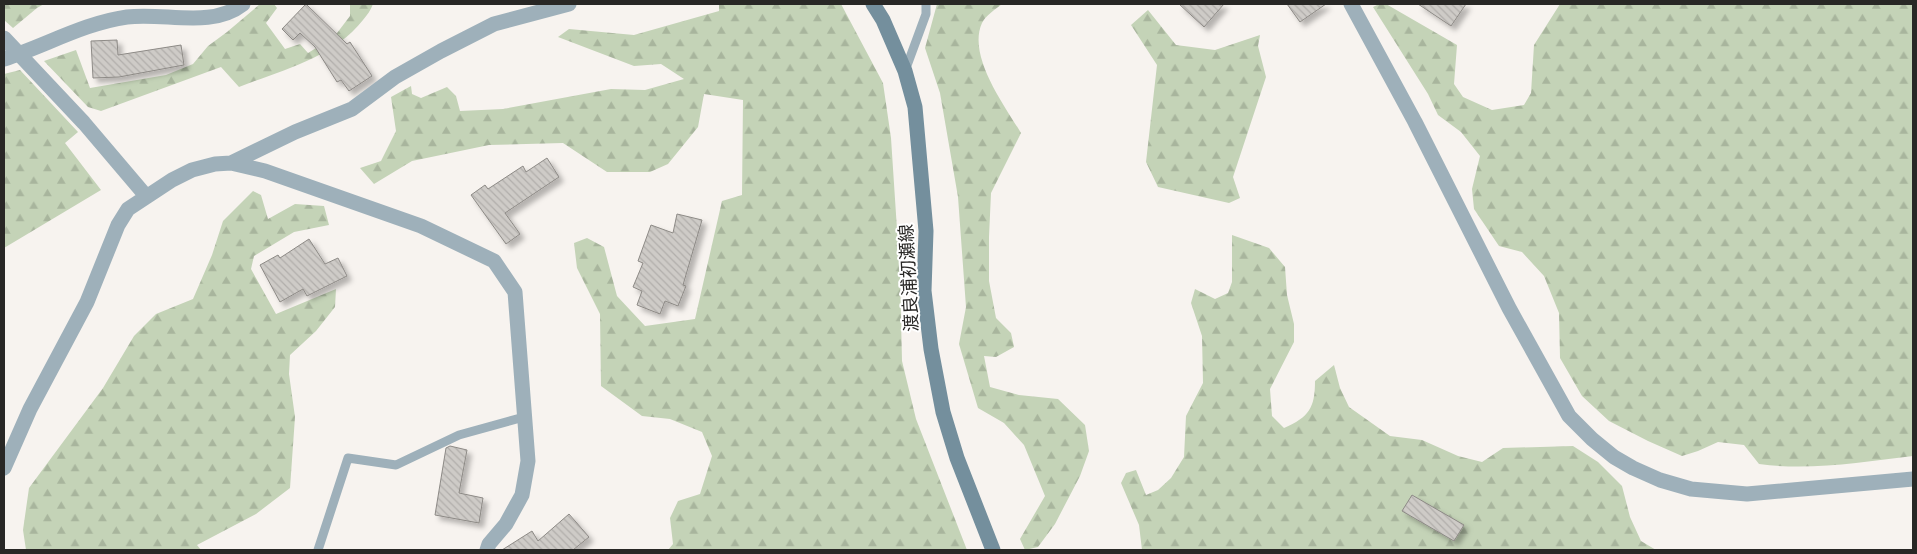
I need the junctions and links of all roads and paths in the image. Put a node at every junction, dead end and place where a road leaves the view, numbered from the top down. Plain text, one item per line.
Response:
1 (243, 4) edge
2 (569, 4) edge
3 (873, 4) edge
4 (926, 4) edge
5 (1351, 4) edge
6 (4, 38) edge
7 (20, 54) junction
8 (4, 59) edge
9 (905, 72) junction
10 (232, 163) junction
11 (146, 196) junction
12 (524, 417) junction
13 (4, 468) edge
14 (1913, 479) edge
15 (318, 550) edge
16 (487, 550) edge
17 (993, 550) edge

1 - 7 street
2 - 10 street
3 - 9 main road, 渡良浦初瀬線
4 - 9 lane
5 - 14 street
6 - 7 street
7 - 8 street
7 - 11 street
9 - 17 main road, 渡良浦初瀬線
10 - 11 street
10 - 12 street
11 - 13 street
12 - 15 lane
12 - 16 street

